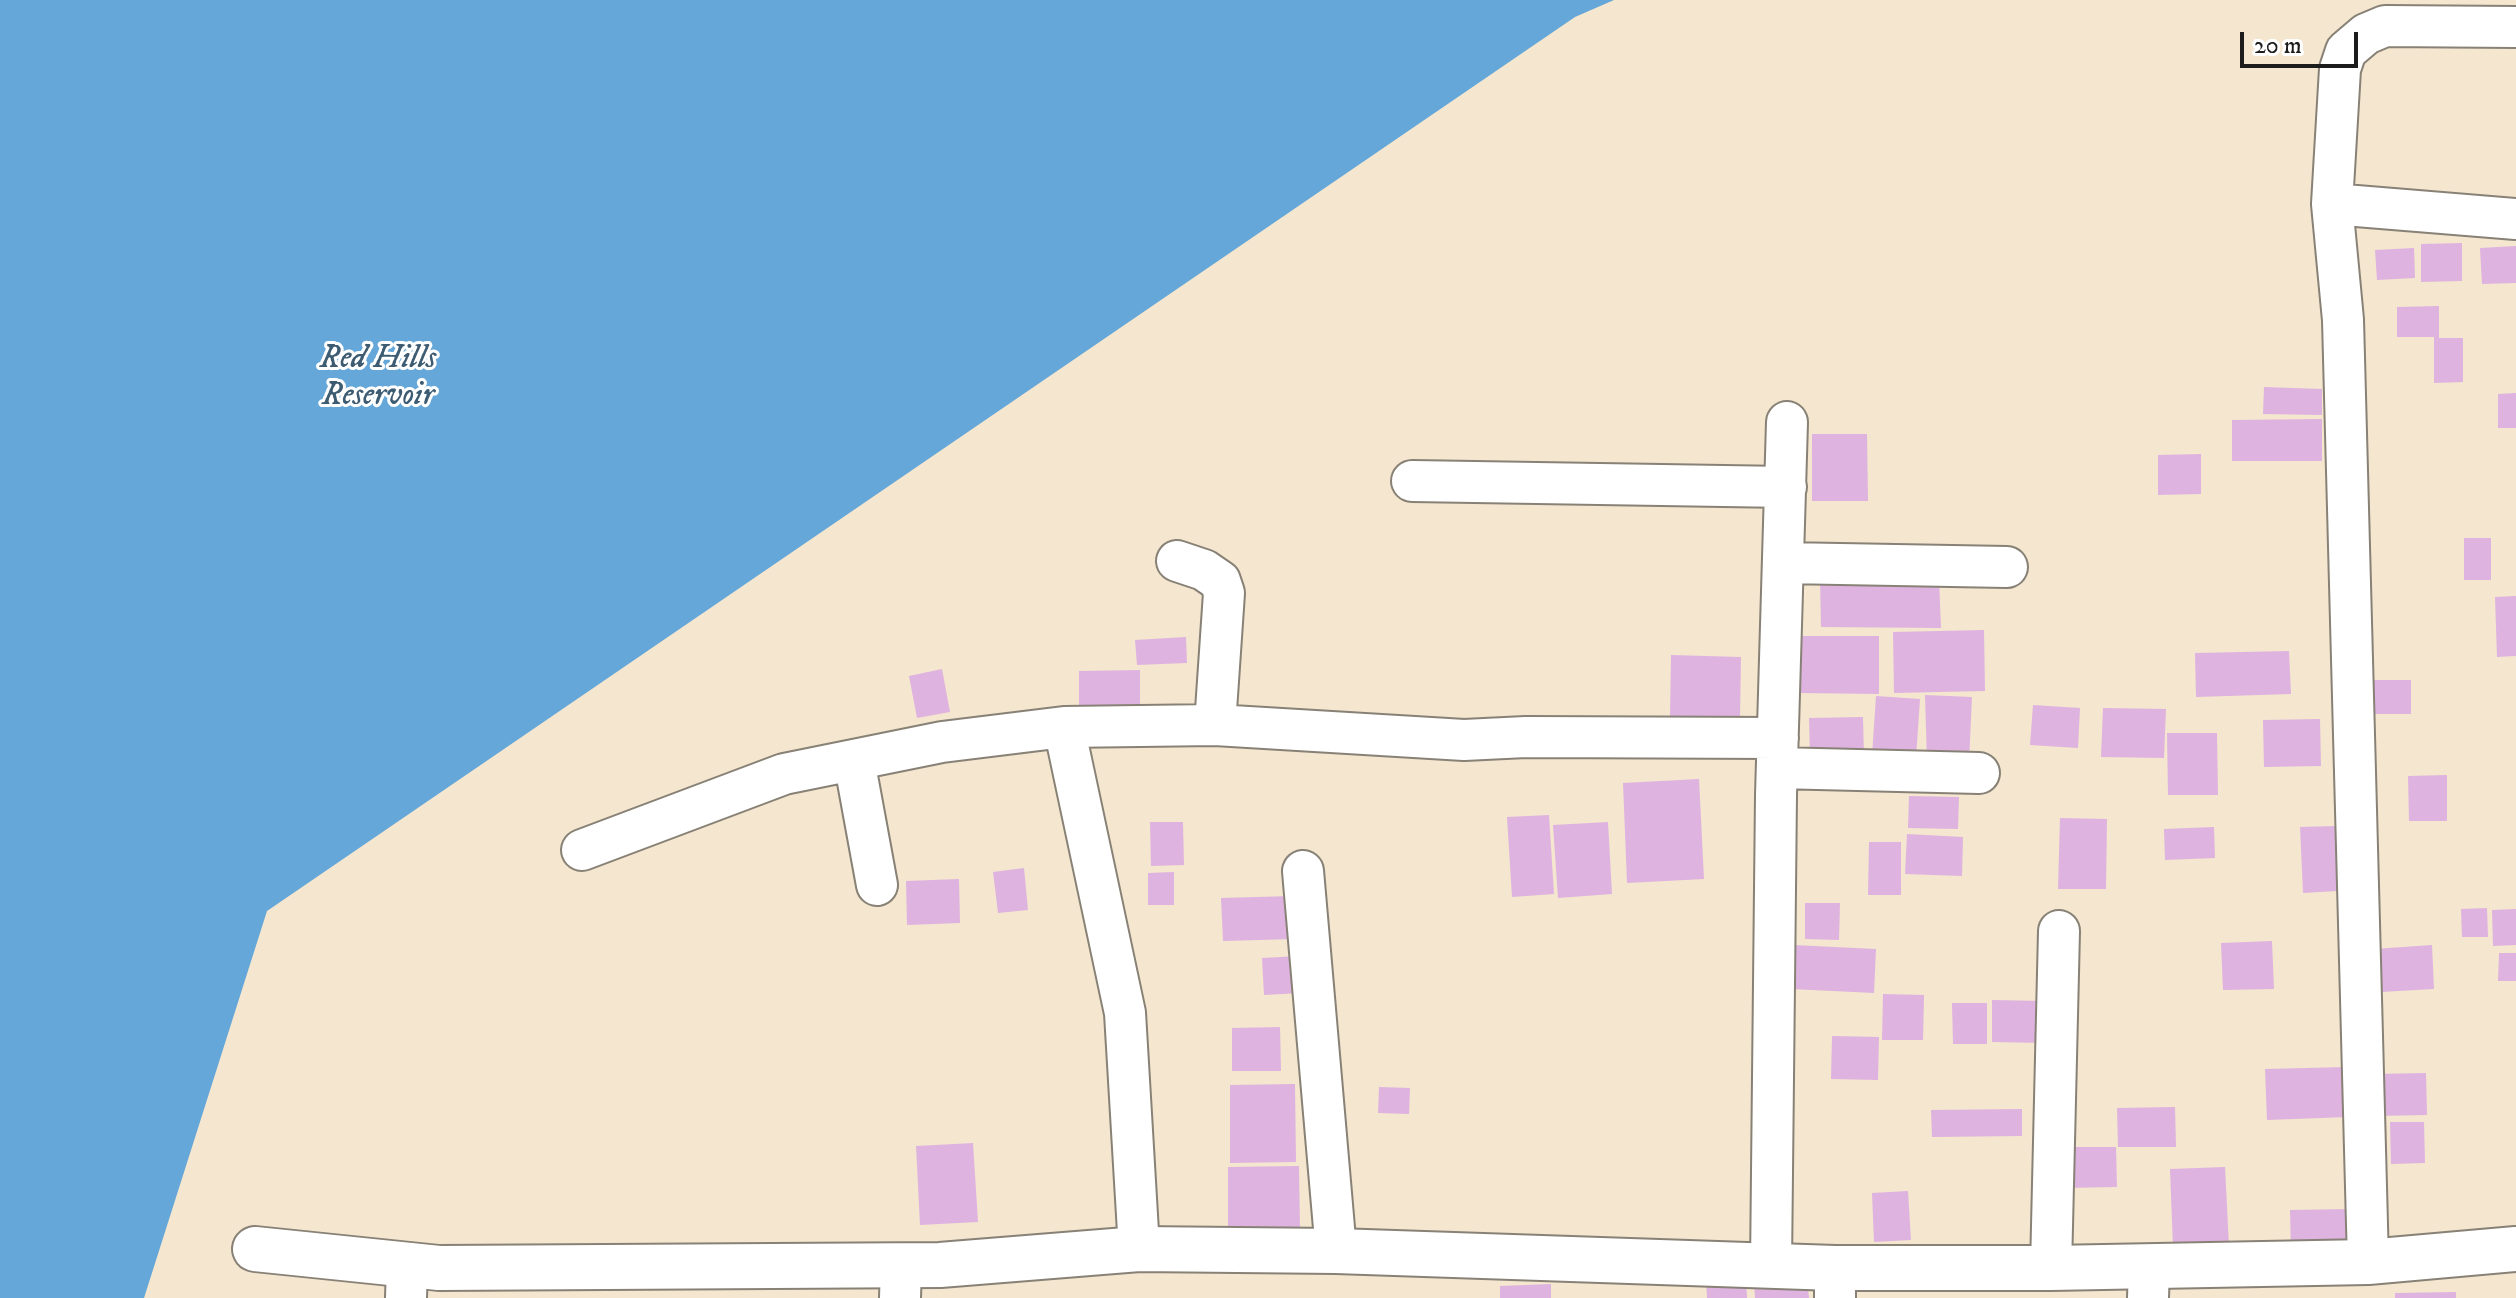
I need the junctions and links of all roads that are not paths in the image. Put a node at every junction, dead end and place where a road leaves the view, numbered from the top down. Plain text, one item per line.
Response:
1 (2516, 27) edge
2 (2332, 204) junction
3 (2516, 219) edge
4 (1787, 422) dead end
5 (1412, 481) dead end
6 (1786, 487) junction
7 (1177, 561) dead end
8 (1784, 563) junction
9 (2007, 567) dead end
10 (1215, 725) junction
11 (1064, 727) junction
12 (1778, 753) junction
13 (854, 760) junction
14 (1979, 773) dead end
15 (582, 850) dead end
16 (1303, 871) dead end
17 (877, 885) dead end
18 (2059, 931) dead end
19 (255, 1249) dead end
20 (1139, 1249) junction
21 (2516, 1249) edge
22 (1336, 1251) junction
23 (2368, 1262) junction
24 (1771, 1266) junction
25 (2051, 1268) junction
26 (406, 1281) edge
27 (900, 1281) edge
28 (2148, 1282) edge
29 (1835, 1283) edge

1 - 2 street
2 - 3 street
2 - 23 street
4 - 6 street
5 - 6 street
6 - 8 street
7 - 10 street
8 - 9 street
8 - 12 street
10 - 11 street
10 - 12 street
11 - 13 street
11 - 20 street
12 - 14 street
12 - 24 street
13 - 15 street
13 - 17 street
16 - 22 street
18 - 25 street
19 - 26 street
20 - 22 street
20 - 27 street
21 - 23 street
22 - 24 street
23 - 28 street
24 - 29 street
25 - 28 street
25 - 29 street
26 - 27 street

